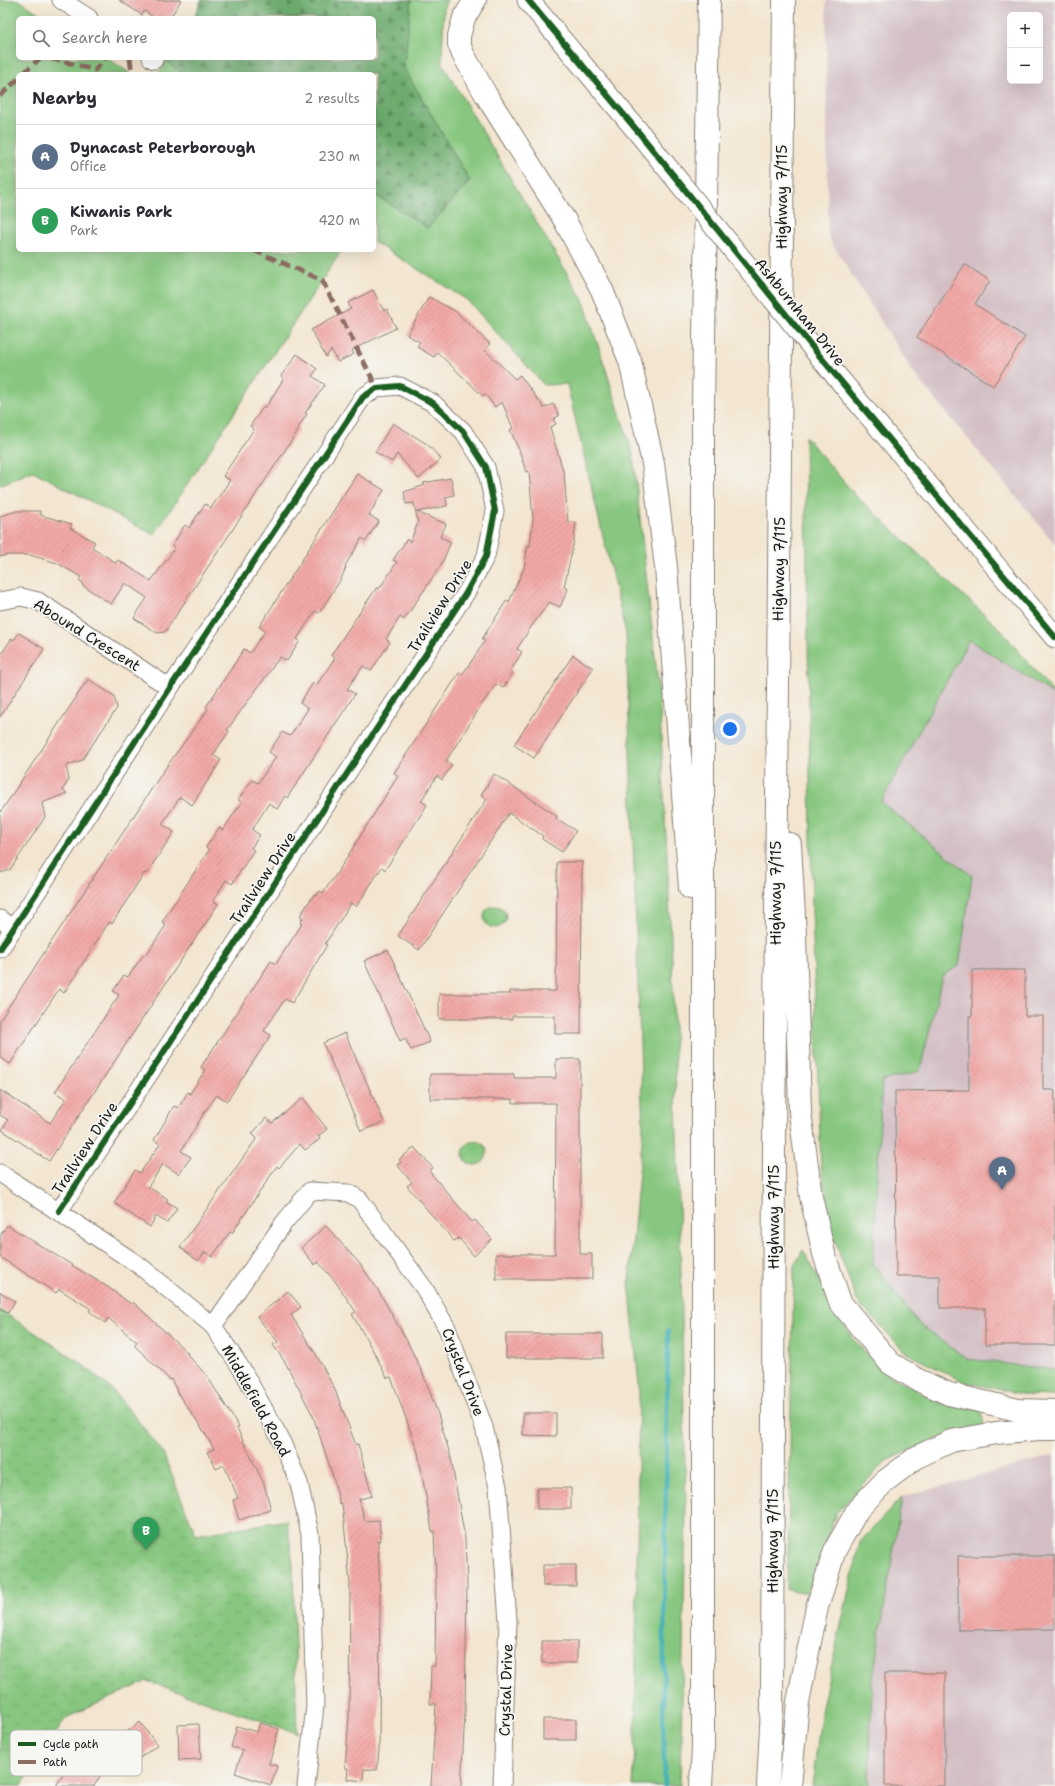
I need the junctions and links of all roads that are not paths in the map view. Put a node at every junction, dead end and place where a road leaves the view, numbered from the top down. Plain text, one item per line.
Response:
1 (61, 0) edge
2 (475, 0) edge
3 (528, 0) edge
4 (709, 0) edge
5 (784, 0) edge
6 (86, 16) edge
7 (0, 601) edge
8 (1055, 637) edge
9 (170, 688) junction
10 (777, 779) junction
11 (7, 923) edge
12 (0, 949) edge
13 (704, 1136) junction
14 (0, 1173) edge
15 (59, 1211) junction
16 (213, 1326) junction
17 (1055, 1411) edge
18 (1055, 1429) edge
19 (306, 1786) edge
20 (502, 1786) edge
21 (701, 1786) edge
22 (768, 1786) edge
23 (790, 1786) edge

1 - 6 street
2 - 13 highway
3 - 8 main road, Ashburnham Drive, bridge
4 - 13 highway
5 - 10 highway, Highway 7/115
7 - 9 street, Abound Crescent
9 - 11 street, Trailview Drive
9 - 15 street, Trailview Drive
10 - 17 highway
10 - 22 highway, Highway 7/115
11 - 12 street, Trailview Drive
13 - 21 highway
14 - 15 street, Middlefield Road
15 - 16 street, Middlefield Road
16 - 19 street, Middlefield Road
16 - 20 street, Crystal Drive
18 - 23 highway

